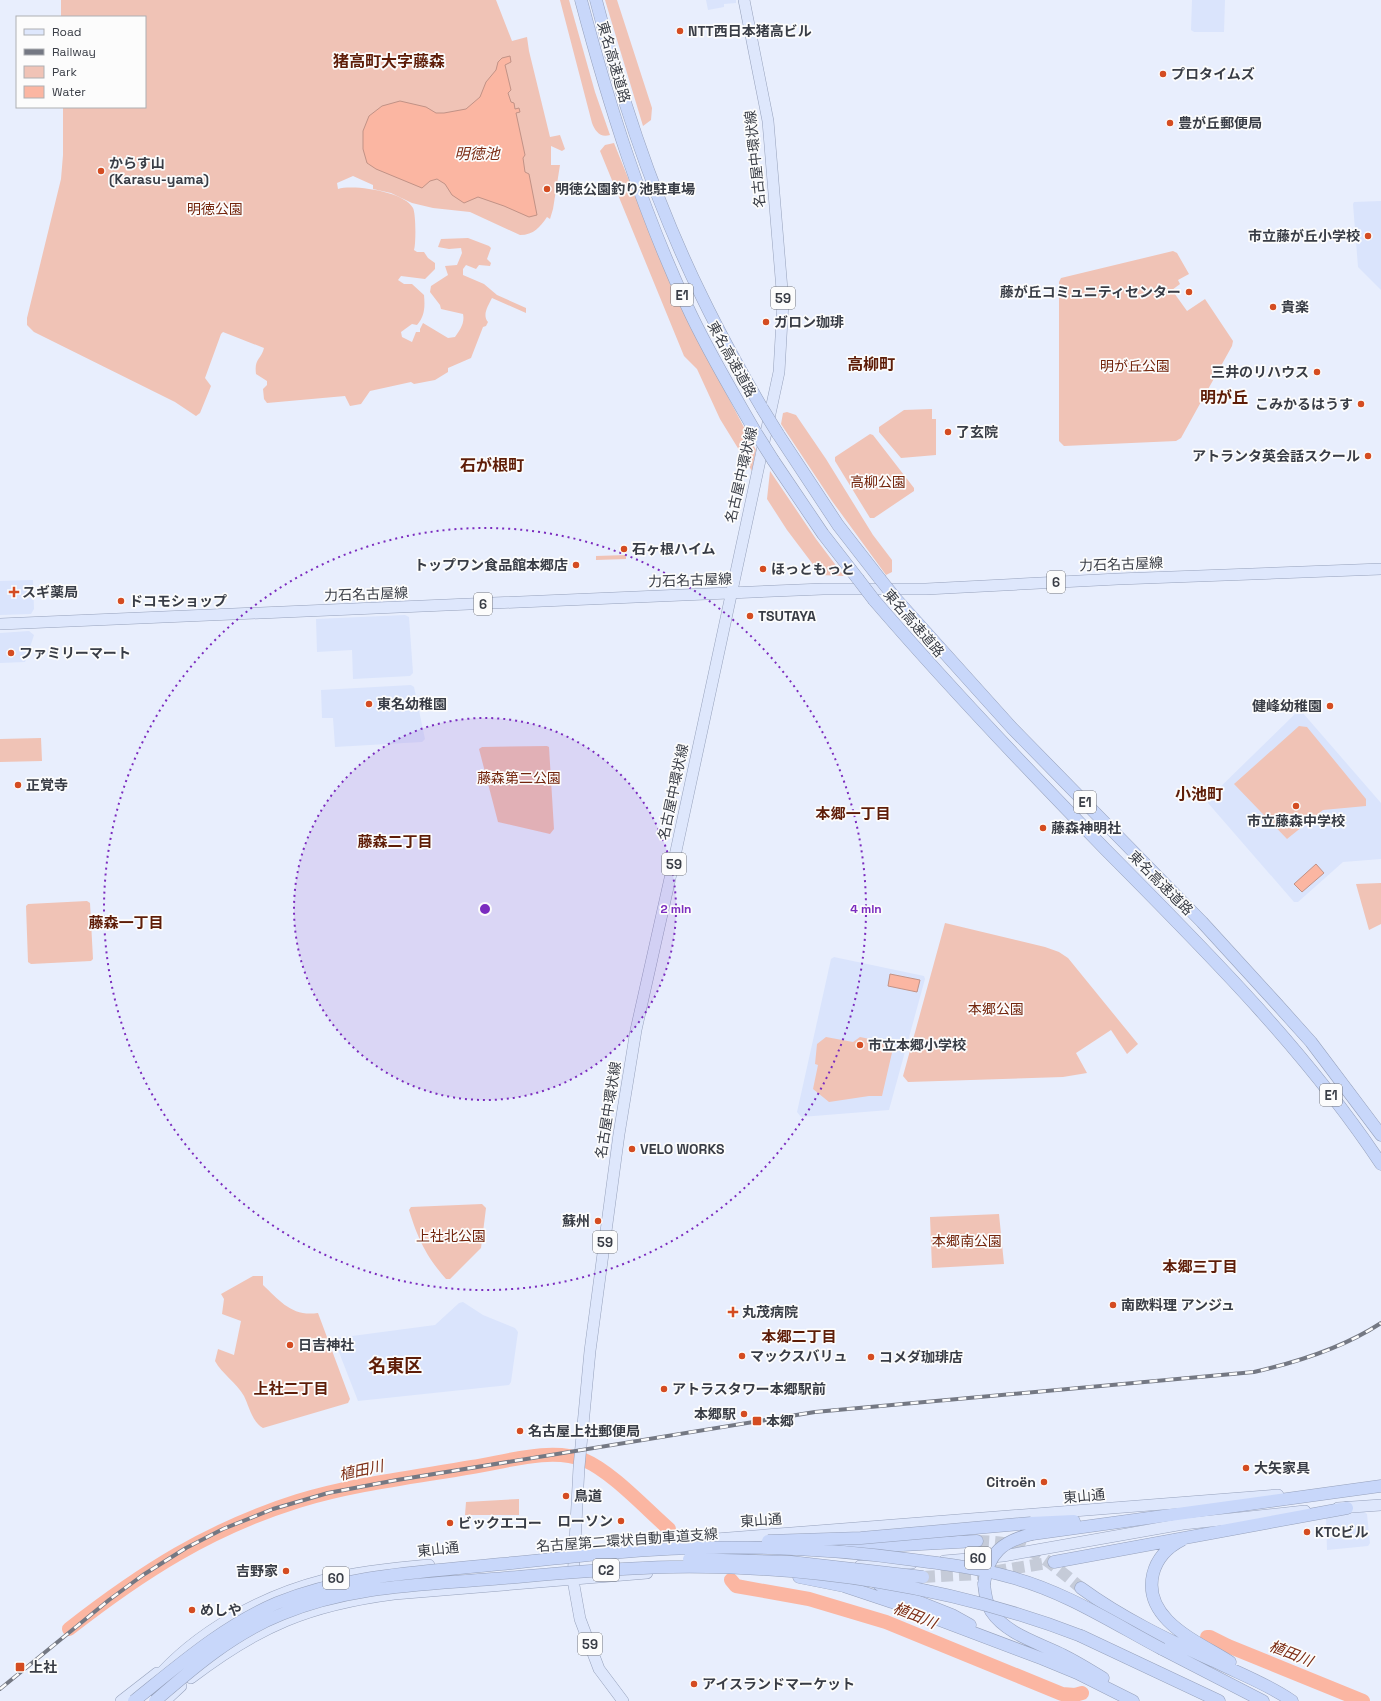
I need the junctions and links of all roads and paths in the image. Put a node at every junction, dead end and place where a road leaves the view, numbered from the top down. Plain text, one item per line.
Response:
1 (581, 0) edge
2 (596, 0) edge
3 (744, 0) edge
4 (1381, 569) edge
5 (731, 594) junction
6 (0, 624) edge
7 (1381, 1135) edge
8 (1381, 1164) edge
9 (1381, 1486) edge
10 (1381, 1505) edge
11 (1347, 1508) junction
12 (1032, 1528) junction
13 (1202, 1533) junction
14 (767, 1535) junction
15 (977, 1541) tunnel mouth
16 (574, 1551) junction
17 (640, 1551) junction
18 (1054, 1562) tunnel mouth
19 (864, 1566) junction
20 (726, 1567) junction
21 (923, 1577) tunnel mouth
22 (506, 1578) junction
23 (573, 1580) junction
24 (1081, 1588) tunnel mouth
25 (1018, 1650) junction
26 (165, 1667) junction
27 (1264, 1684) junction
28 (181, 1685) junction
29 (121, 1701) edge
30 (135, 1701) edge
31 (156, 1701) edge
32 (165, 1701) edge
33 (623, 1701) edge
34 (1132, 1701) edge
35 (1137, 1701) edge
36 (1219, 1701) edge
37 (1263, 1701) edge
38 (1292, 1701) edge

1 - 8 highway, 東名高速道路 / E1, bridge
2 - 7 highway, 東名高速道路 / E1, bridge
3 - 5 main road, 名古屋中環状線 / 59
4 - 5 main road, 力石名古屋線 / 6
5 - 6 main road, 力石名古屋線 / 6
5 - 16 main road, 名古屋中環状線 / 59
9 - 12 highway
9 - 14 main road, 東山通 / 60
10 - 11 main road, 60
11 - 13 highway
11 - 19 main road, 60
12 - 17 highway, bridge
12 - 35 highway, bridge
13 - 18 highway
13 - 27 highway
14 - 15 highway
14 - 16 main road, 東山通 / 60
16 - 23 main road, 名古屋中環状線 / 59
16 - 26 main road, 東山通 / 60
17 - 30 highway, 名古屋第二環状自動車道支線 / C2, bridge
17 - 37 highway, 名古屋第二環状自動車道支線 / C2, bridge
19 - 20 main road, 60
19 - 25 highway
20 - 23 main road, 60
20 - 25 highway
21 - 22 highway, bridge
22 - 31 highway, 名古屋第二環状自動車道支線 / C2, bridge
22 - 36 highway, 名古屋第二環状自動車道支線 / C2, bridge
23 - 28 main road, 60
23 - 33 main road, 名古屋中環状線 / 59
24 - 27 highway
25 - 34 highway
26 - 29 main road, 60
26 - 30 main road, 東山通 / 60
27 - 38 highway
28 - 31 main road, 60
28 - 32 main road, 60

